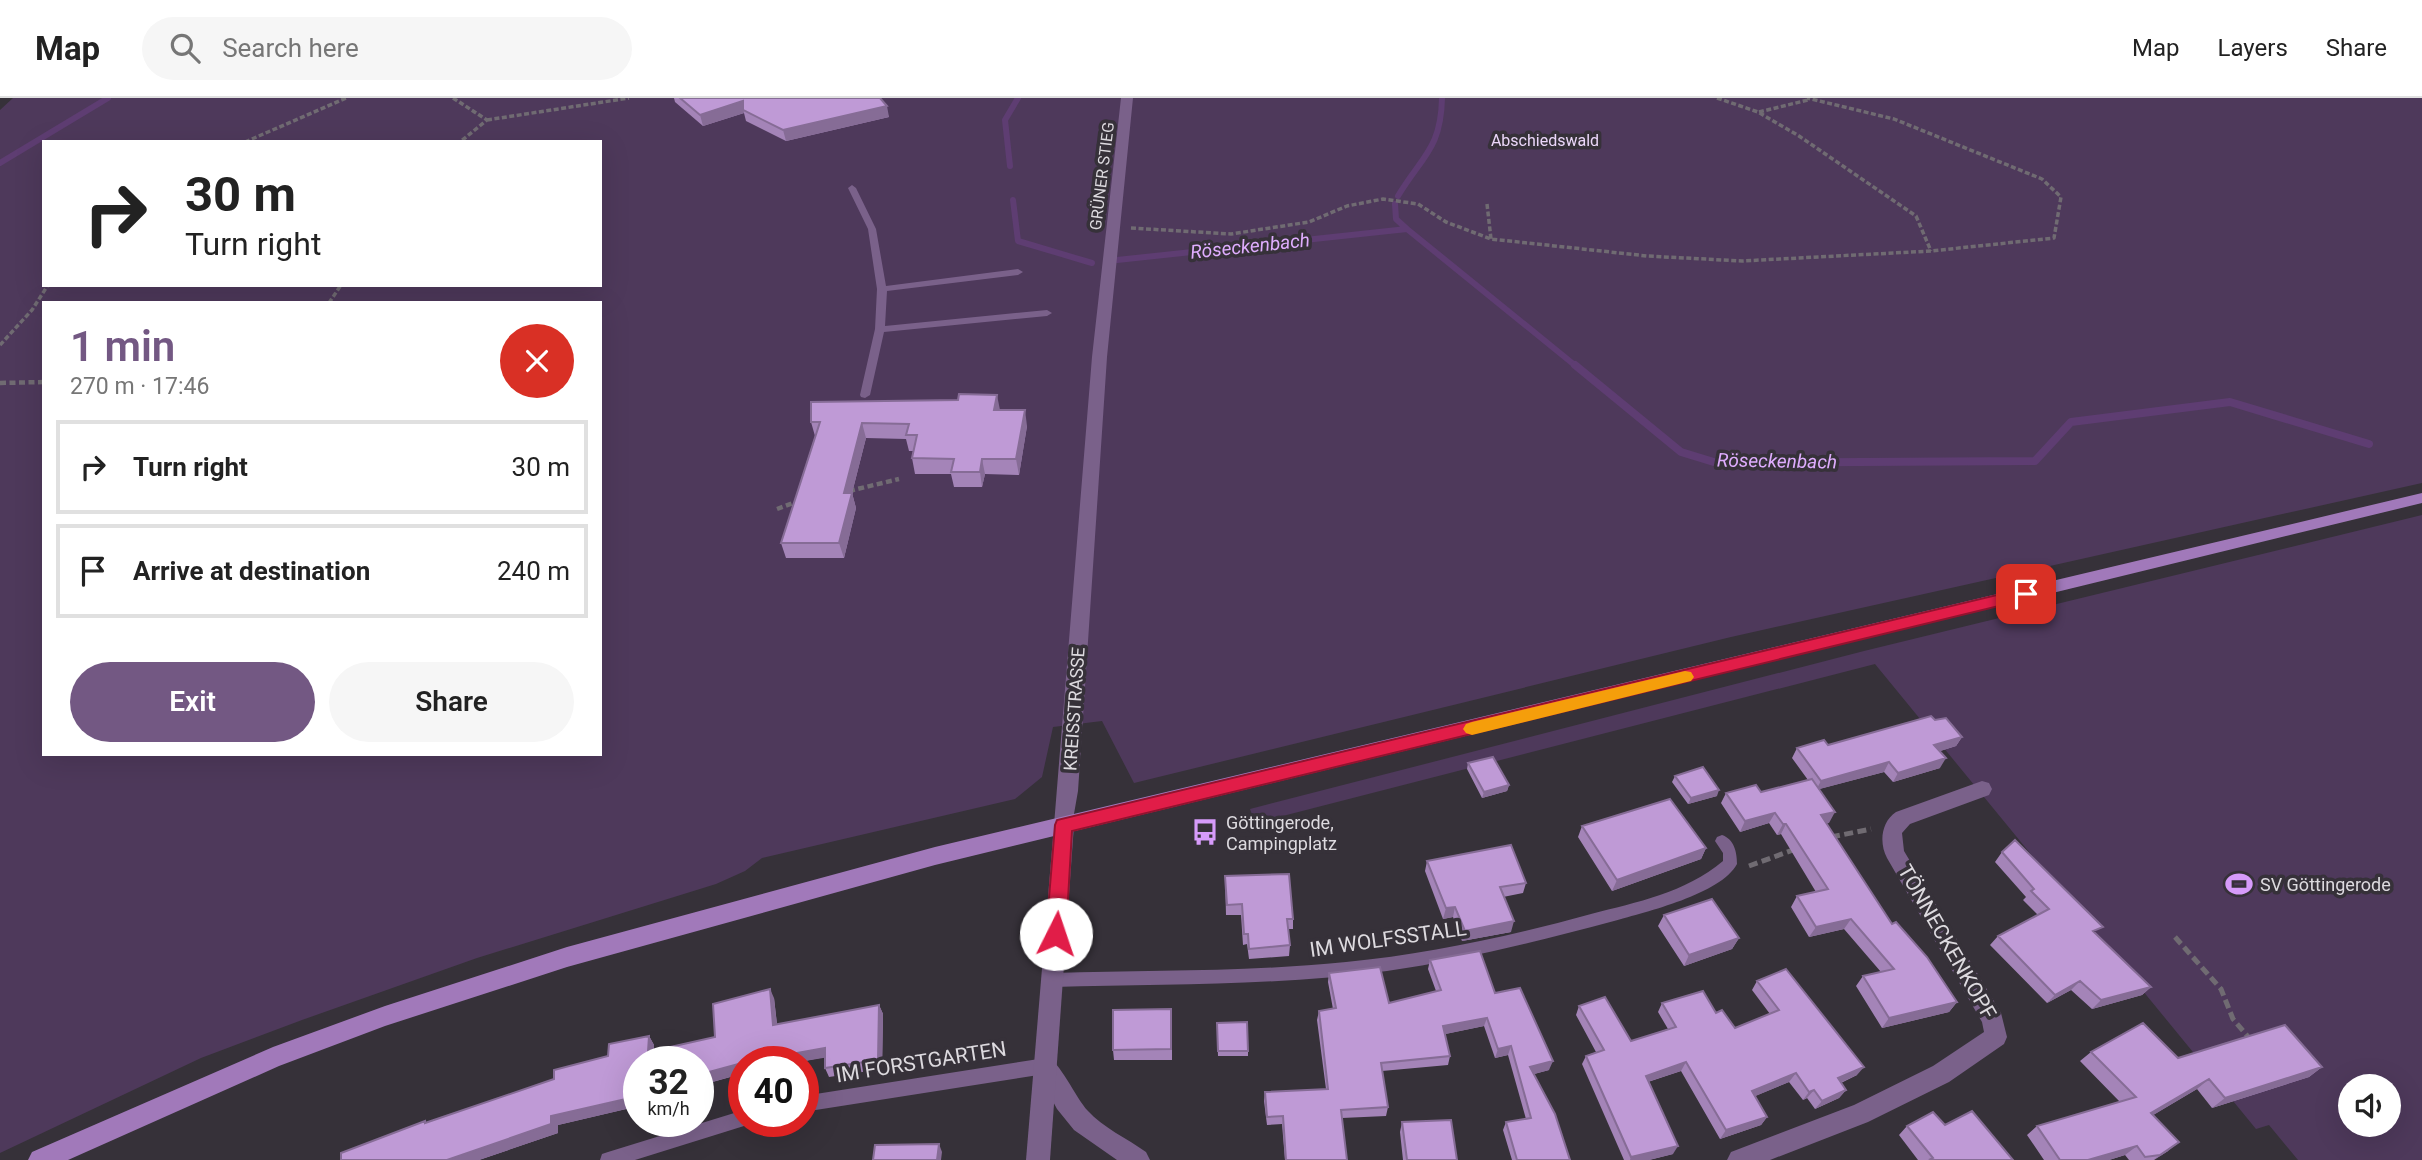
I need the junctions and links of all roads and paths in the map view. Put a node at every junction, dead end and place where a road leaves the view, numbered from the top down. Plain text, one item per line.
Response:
1 (346, 98) edge
2 (453, 98) edge
3 (629, 98) edge
4 (1127, 98) edge
5 (1717, 98) edge
6 (1809, 99) edge
7 (1758, 112) junction
8 (486, 120) junction
9 (251, 140) edge
10 (462, 140) edge
11 (852, 188) dead end
12 (1488, 204) dead end
13 (1111, 228) junction
14 (1491, 239) junction
15 (1931, 251) junction
16 (1108, 258) joint
17 (1018, 272) dead end
18 (46, 287) edge
19 (882, 289) junction
20 (1046, 313) dead end
21 (880, 329) junction
22 (0, 345) edge
23 (42, 382) edge
24 (0, 383) edge
25 (865, 394) dead end
26 (899, 479) dead end
27 (844, 492) edge
28 (2422, 498) edge
29 (799, 502) edge
30 (777, 509) dead end
31 (1982, 789) dead end
32 (1064, 825) junction
33 (1892, 833) junction
34 (1722, 841) dead end
35 (1820, 841) edge
36 (1796, 849) edge
37 (1718, 877) junction
38 (2175, 937) dead end
39 (1053, 979) junction
40 (2252, 1041) edge
41 (1045, 1066) junction
42 (819, 1101) edge
43 (728, 1123) edge
44 (40, 1160) edge
45 (608, 1160) edge
46 (1038, 1160) edge
47 (1138, 1160) edge
48 (1739, 1160) edge

1 - 9 path
2 - 8 path
3 - 8 path
4 - 13 street, GRÜNER STIEG
5 - 7 path
6 - 7 path
6 - 15 path
7 - 15 path
8 - 10 path
11 - 19 lane
12 - 14 path
13 - 14 path
13 - 16 street, GRÜNER STIEG
14 - 15 path
16 - 32 street, KREISSTRASSE
17 - 19 lane
18 - 22 path
19 - 21 lane
20 - 21 lane
21 - 25 lane
23 - 24 path
26 - 27 path
28 - 32 main road
29 - 30 path
31 - 33 street
32 - 39 street, KREISSTRASSE
32 - 44 main road
33 - 35 path
33 - 48 street, TÖNNECKENKOPF
34 - 37 lane
36 - 37 path
37 - 39 lane, IM WOLFSSTALL
38 - 40 path
39 - 41 street, KREISSTRASSE
41 - 42 lane, IM FORSTGARTEN
41 - 46 street, KREISSTRASSE
41 - 47 street
43 - 45 lane

